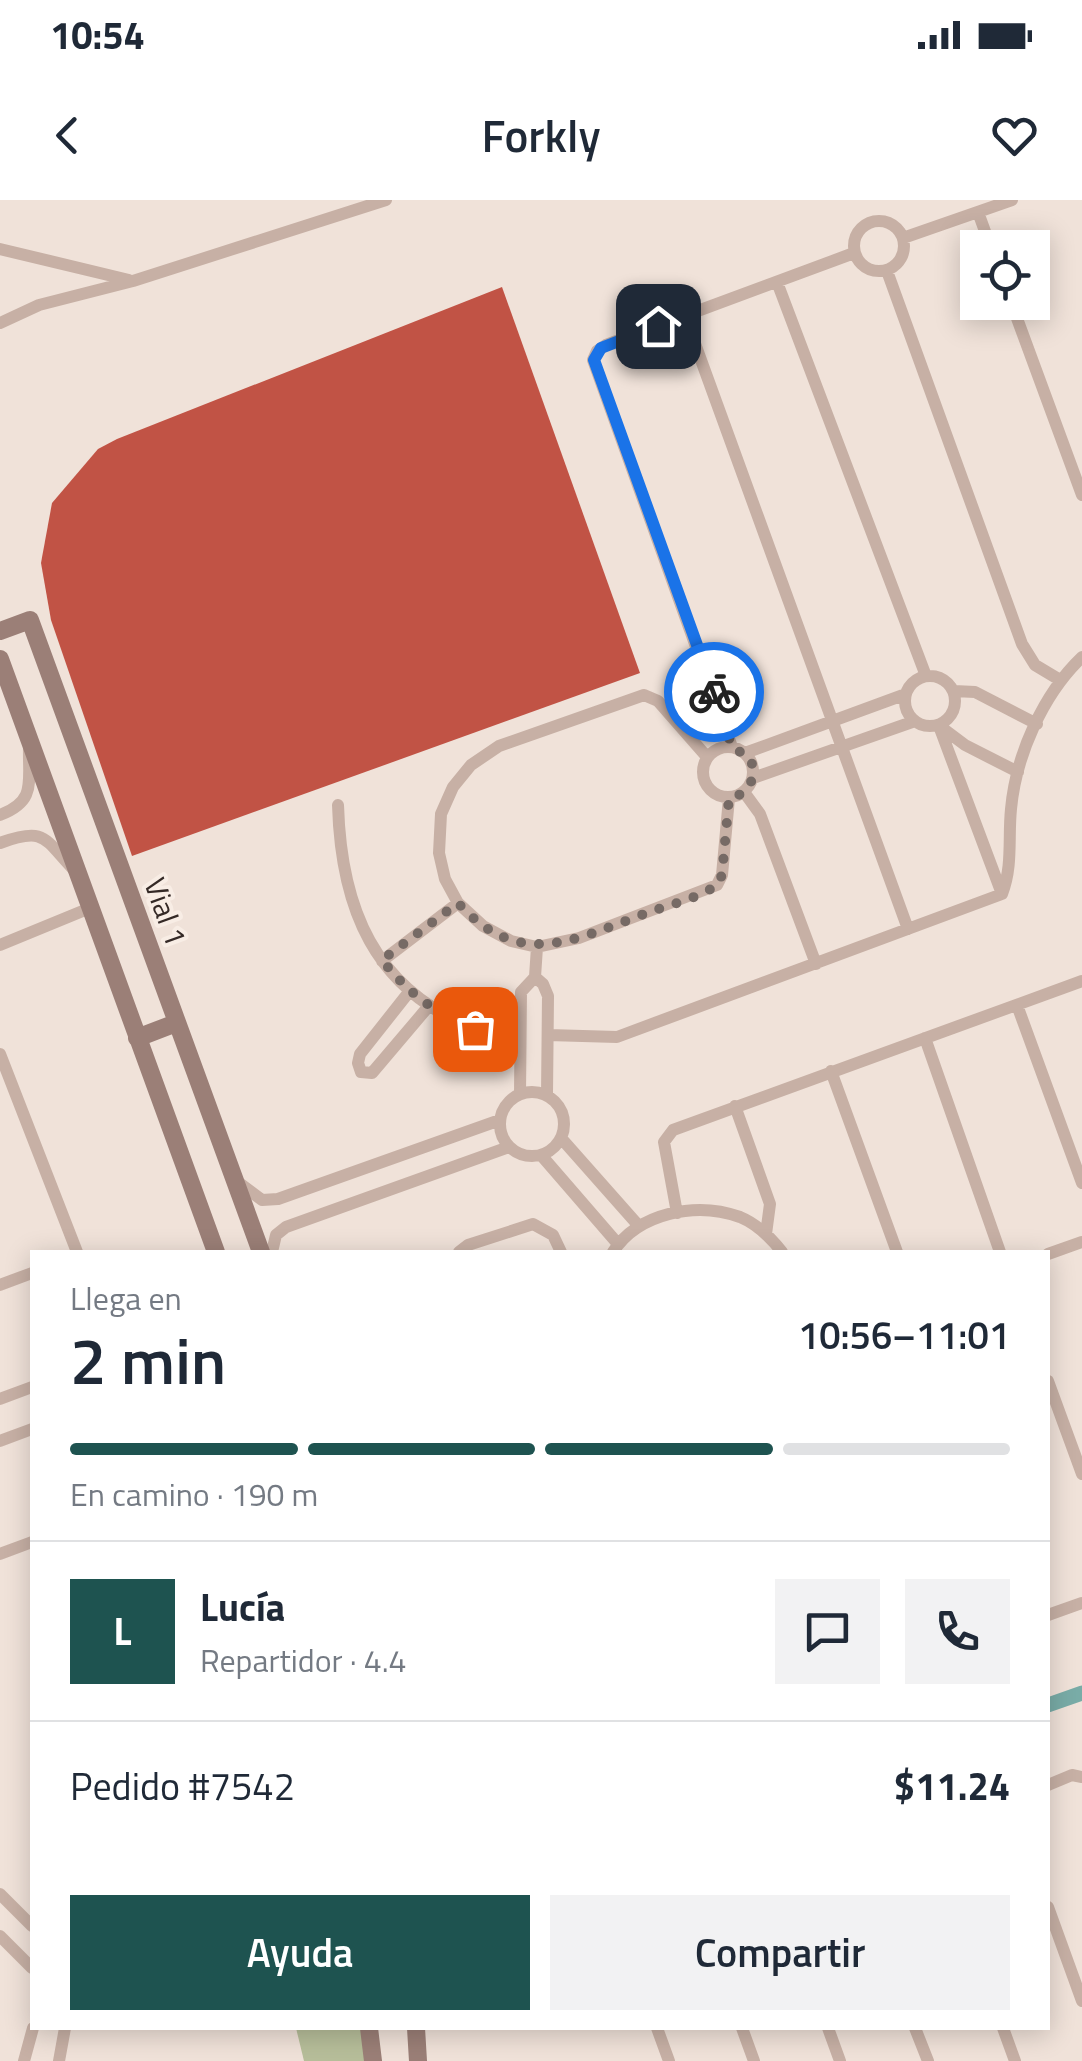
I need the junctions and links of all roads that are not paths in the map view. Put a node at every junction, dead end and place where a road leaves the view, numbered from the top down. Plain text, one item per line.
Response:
1 (386, 200) edge
2 (1012, 200) edge
3 (978, 212) junction
4 (984, 230) edge
5 (903, 238) junction
6 (0, 248) edge
7 (854, 253) junction
8 (887, 271) junction
9 (133, 282) junction
10 (777, 282) junction
11 (685, 316) junction
12 (1018, 320) edge
13 (0, 323) edge
14 (1082, 495) edge
15 (0, 631) edge
16 (1082, 656) edge
17 (0, 660) edge
18 (926, 676) junction
19 (1060, 680) junction
20 (954, 691) junction
21 (906, 694) junction
22 (832, 720) junction
23 (915, 722) junction
24 (1036, 724) junction
25 (939, 726) junction
26 (29, 740) junction
27 (842, 748) junction
28 (739, 750) junction
29 (708, 757) junction
30 (1018, 772) junction
31 (753, 778) junction
32 (744, 792) junction
33 (729, 798) junction
34 (338, 805) dead end
35 (0, 815) edge
36 (0, 843) edge
37 (78, 874) junction
38 (1002, 894) junction
39 (458, 903) junction
40 (90, 908) junction
41 (908, 929) junction
42 (0, 945) edge
43 (537, 947) junction
44 (382, 960) junction
45 (816, 964) junction
46 (535, 978) junction
47 (1082, 981) edge
48 (409, 992) junction
49 (1017, 1005) junction
50 (428, 1007) junction
51 (176, 1023) junction
52 (475, 1029) dead end
53 (548, 1035) junction
54 (138, 1038) junction
55 (925, 1038) junction
56 (0, 1054) edge
57 (832, 1071) junction
58 (520, 1094) junction
59 (547, 1095) junction
60 (735, 1106) junction
61 (500, 1120) junction
62 (561, 1138) junction
63 (509, 1147) junction
64 (541, 1155) junction
65 (234, 1178) junction
66 (1082, 1182) edge
67 (676, 1213) junction
68 (638, 1224) junction
69 (766, 1234) junction
70 (1082, 1242) edge
71 (615, 1248) edge
72 (76, 1250) edge
73 (215, 1250) edge
74 (260, 1250) edge
75 (272, 1250) edge
76 (462, 1250) edge
77 (560, 1250) edge
78 (780, 1250) edge
79 (896, 1250) edge
80 (999, 1250) edge
81 (1050, 1253) edge
82 (30, 1274) edge
83 (0, 1285) edge
84 (1050, 1386) edge
85 (30, 1388) edge
86 (0, 1399) edge
87 (30, 1431) edge
88 (0, 1441) edge
89 (1082, 1474) edge
90 (30, 1543) edge
91 (0, 1554) edge
92 (1082, 1603) edge
93 (1050, 1614) edge
94 (1082, 1777) edge
95 (1050, 1784) edge
96 (0, 1894) edge
97 (1050, 1912) edge
98 (30, 1924) edge
99 (0, 1936) edge
100 (30, 1966) edge
101 (1082, 2001) edge
102 (32, 2030) edge
103 (66, 2030) edge
104 (369, 2030) edge
105 (416, 2030) edge
106 (658, 2030) edge
107 (743, 2030) edge
108 (829, 2030) edge
109 (917, 2030) edge
110 (1004, 2030) edge
111 (24, 2061) edge
112 (59, 2061) edge
113 (373, 2061) edge
114 (418, 2061) edge
115 (669, 2061) edge
116 (754, 2061) edge
117 (840, 2061) edge
118 (928, 2061) edge
119 (1015, 2061) edge

1 - 9 street
2 - 3 street
3 - 4 street
3 - 5 street
5 - 7 street
5 - 8 street
6 - 9 street
7 - 8 street
7 - 10 street
8 - 19 street
9 - 13 street
10 - 11 street
10 - 18 street
11 - 22 street
11 - 28 street
12 - 14 street
15 - 51 street, Vial 1
16 - 19 street
17 - 26 street
18 - 20 street
18 - 21 street
19 - 24 street
20 - 24 street
20 - 25 street
21 - 22 street
21 - 23 street
22 - 27 street
22 - 28 street
23 - 25 street
23 - 27 street
24 - 30 street
25 - 30 street
25 - 38 street
26 - 35 street
26 - 37 street
27 - 31 street
27 - 41 street
28 - 29 street
28 - 31 street
29 - 33 street
29 - 39 street
30 - 38 street
31 - 32 street
32 - 33 street
32 - 45 street
33 - 43 street
34 - 44 street
36 - 37 street
37 - 40 street
38 - 41 street
39 - 43 street
39 - 44 street
40 - 42 street
40 - 54 street
41 - 45 street
43 - 46 street
44 - 48 street
45 - 53 street
46 - 53 street
46 - 58 street
47 - 49 street
48 - 50 street
48 - 50 street
49 - 55 street
49 - 66 street
50 - 52 street
51 - 54 street
51 - 65 street, Vial 1
53 - 59 street
54 - 73 street
55 - 57 street
55 - 80 street
56 - 72 street
57 - 60 street
57 - 79 street
58 - 59 street
58 - 61 street
59 - 62 street
60 - 67 street
60 - 69 street
61 - 63 street
61 - 65 street
62 - 64 street
62 - 68 street
63 - 64 street
63 - 75 street
64 - 71 street
65 - 74 street, Vial 1
67 - 68 street
67 - 69 street
68 - 71 street
69 - 78 street
70 - 81 street
76 - 77 street
82 - 83 street
84 - 89 street
85 - 86 street
87 - 88 street
90 - 91 street
92 - 93 street
94 - 95 street
96 - 98 street
97 - 101 street
99 - 100 street
102 - 111 street
103 - 112 street
104 - 113 street
105 - 114 street
106 - 115 street
107 - 116 street
108 - 117 street
109 - 118 street
110 - 119 street

